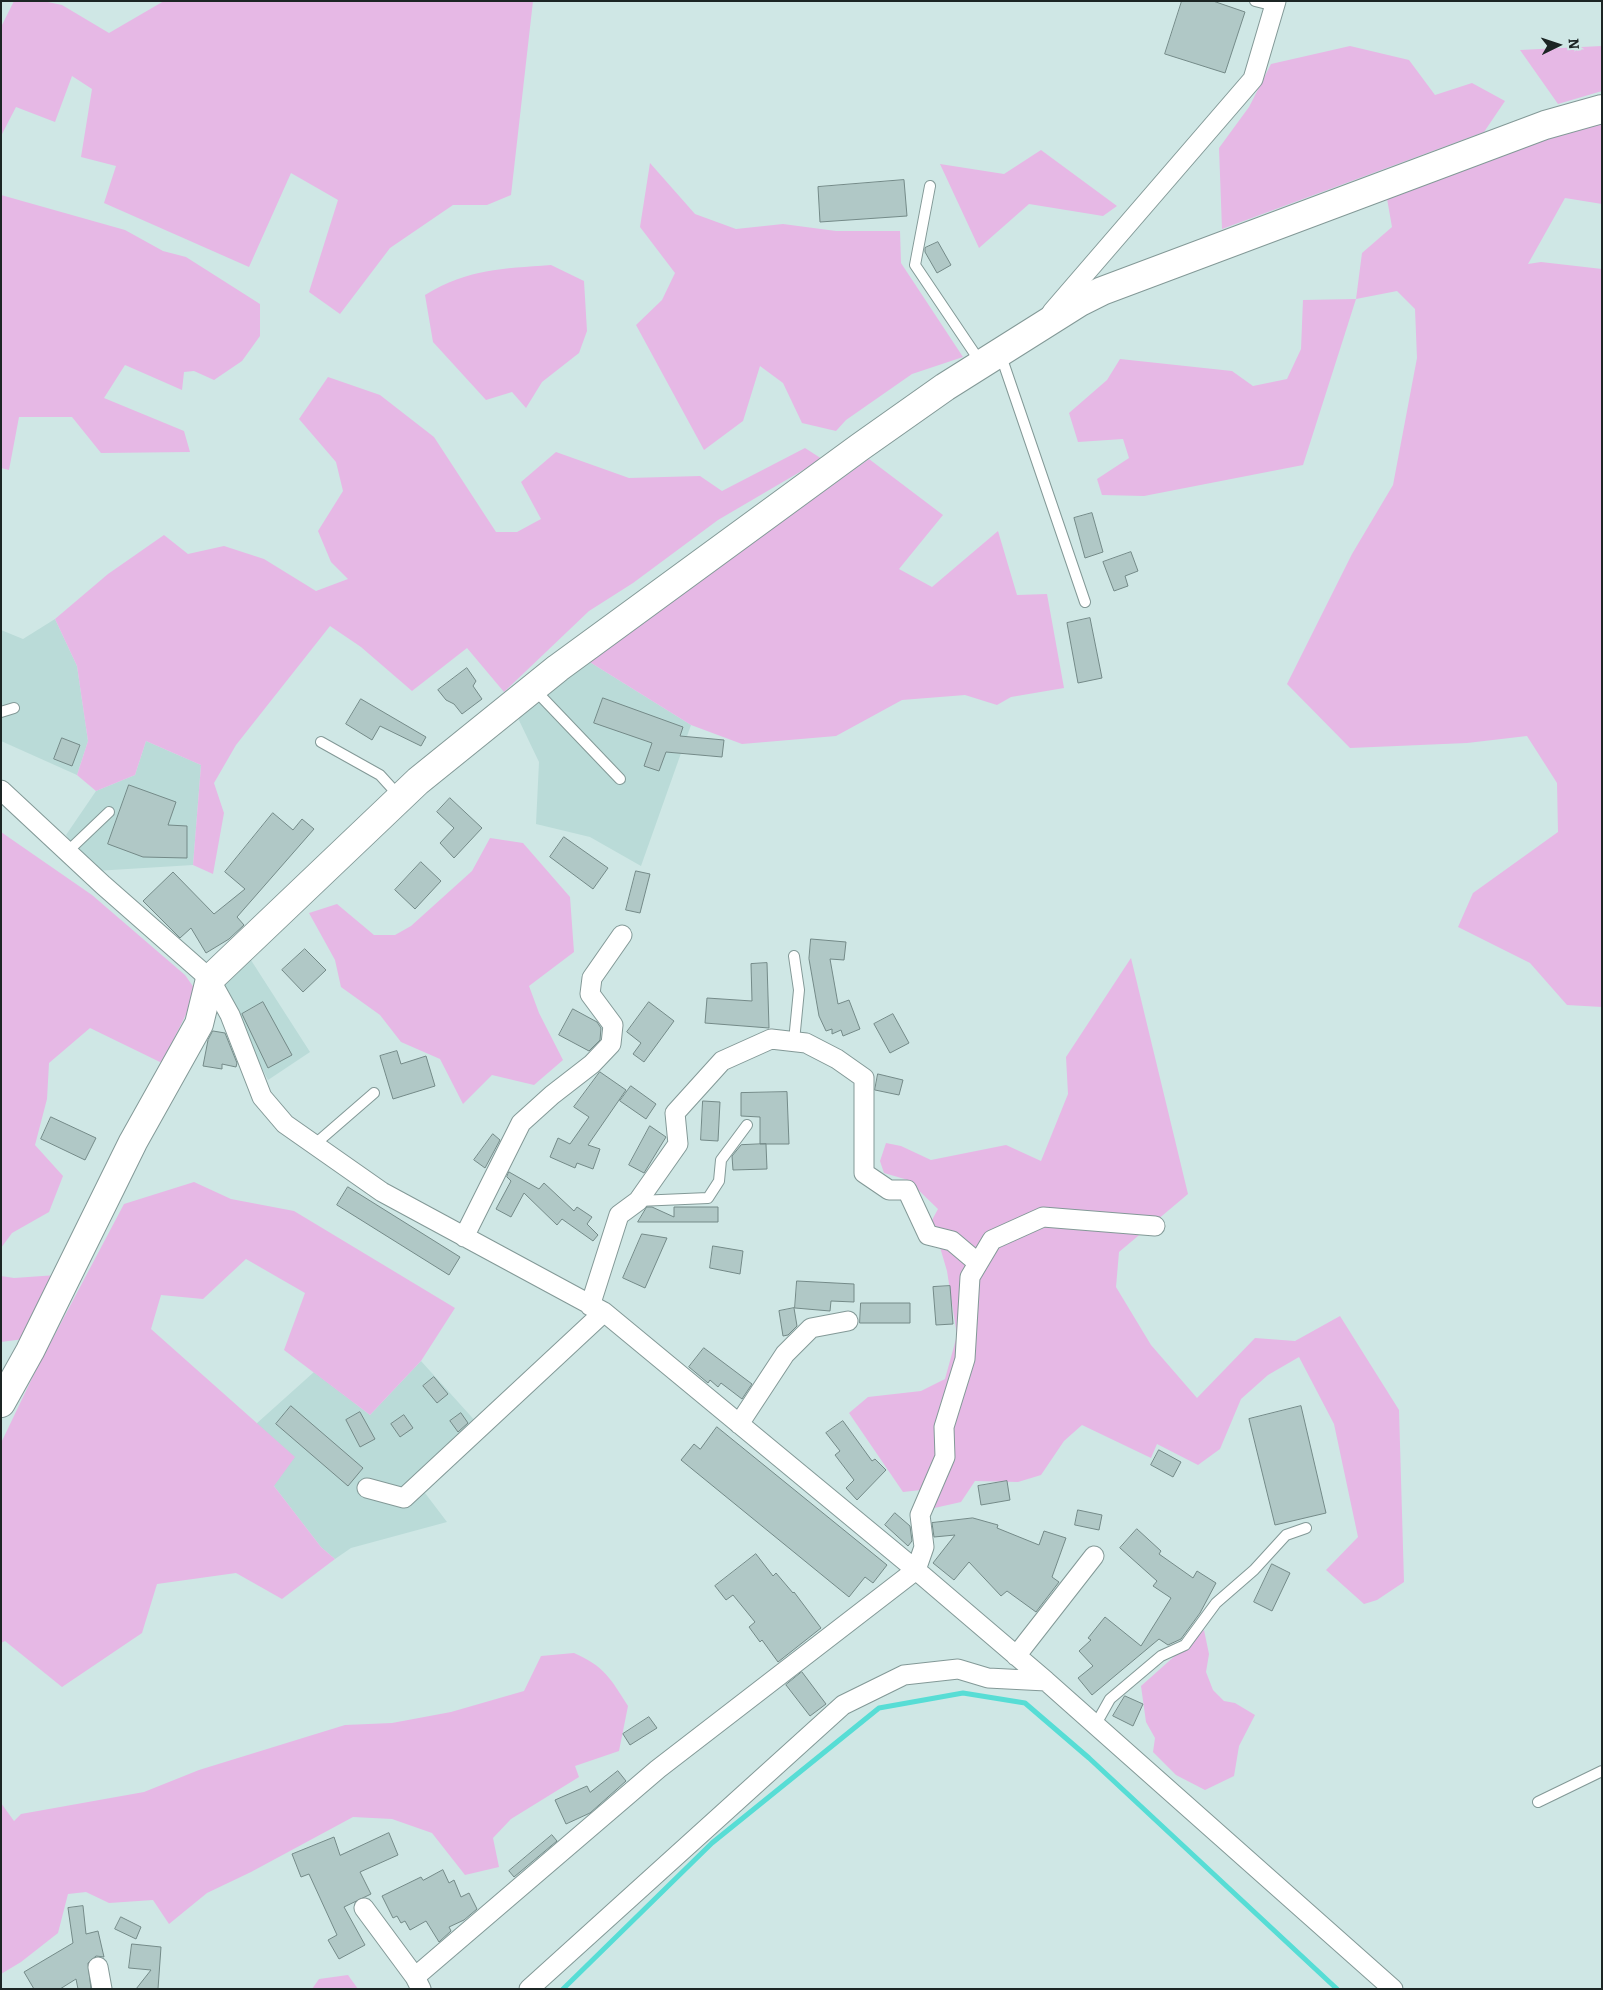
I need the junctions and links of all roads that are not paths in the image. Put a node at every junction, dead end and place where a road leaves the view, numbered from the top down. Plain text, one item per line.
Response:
1 (1255, 1) edge
2 (1275, 4) edge
3 (1602, 108) edge
4 (930, 186) dead end
5 (1038, 328) junction
6 (991, 358) junction
7 (1085, 602) dead end
8 (533, 688) junction
9 (14, 708) dead end
10 (1, 712) edge
11 (321, 742) dead end
12 (620, 779) dead end
13 (1, 790) edge
14 (400, 797) junction
15 (109, 812) dead end
16 (67, 852) junction
17 (622, 935) dead end
18 (794, 956) dead end
19 (210, 979) junction
20 (794, 1041) junction
21 (374, 1093) dead end
22 (747, 1125) dead end
23 (314, 1145) junction
24 (638, 1201) junction
25 (1155, 1226) dead end
26 (464, 1237) junction
27 (978, 1263) junction
28 (597, 1309) junction
29 (848, 1320) dead end
30 (1, 1403) edge
31 (739, 1424) junction
32 (367, 1488) dead end
33 (1306, 1528) dead end
34 (1094, 1556) dead end
35 (916, 1570) junction
36 (1016, 1656) junction
37 (1046, 1681) junction
38 (1096, 1724) junction
39 (1602, 1771) edge
40 (1538, 1802) dead end
41 (364, 1908) dead end
42 (98, 1967) dead end
43 (418, 1983) edge
44 (102, 1989) edge
45 (529, 1989) edge
46 (1393, 1989) edge

1 - 2 lane
2 - 5 street
3 - 5 street
4 - 6 lane
5 - 6 street
6 - 7 lane
6 - 8 street
8 - 12 lane
8 - 14 street
9 - 10 lane
11 - 14 lane
13 - 16 street
14 - 19 street
15 - 16 lane
16 - 19 street
17 - 26 street
18 - 20 lane
19 - 23 street
19 - 30 street
20 - 24 street
20 - 27 street
21 - 23 lane
22 - 24 lane
23 - 26 street
24 - 28 street
25 - 27 street
26 - 28 street
27 - 35 street
28 - 31 street
28 - 32 street
29 - 31 street
31 - 35 street
33 - 38 lane
34 - 36 street
35 - 36 street
35 - 43 street
36 - 37 street
37 - 38 street
37 - 45 street
38 - 46 street
39 - 40 lane
41 - 43 street
42 - 44 street

